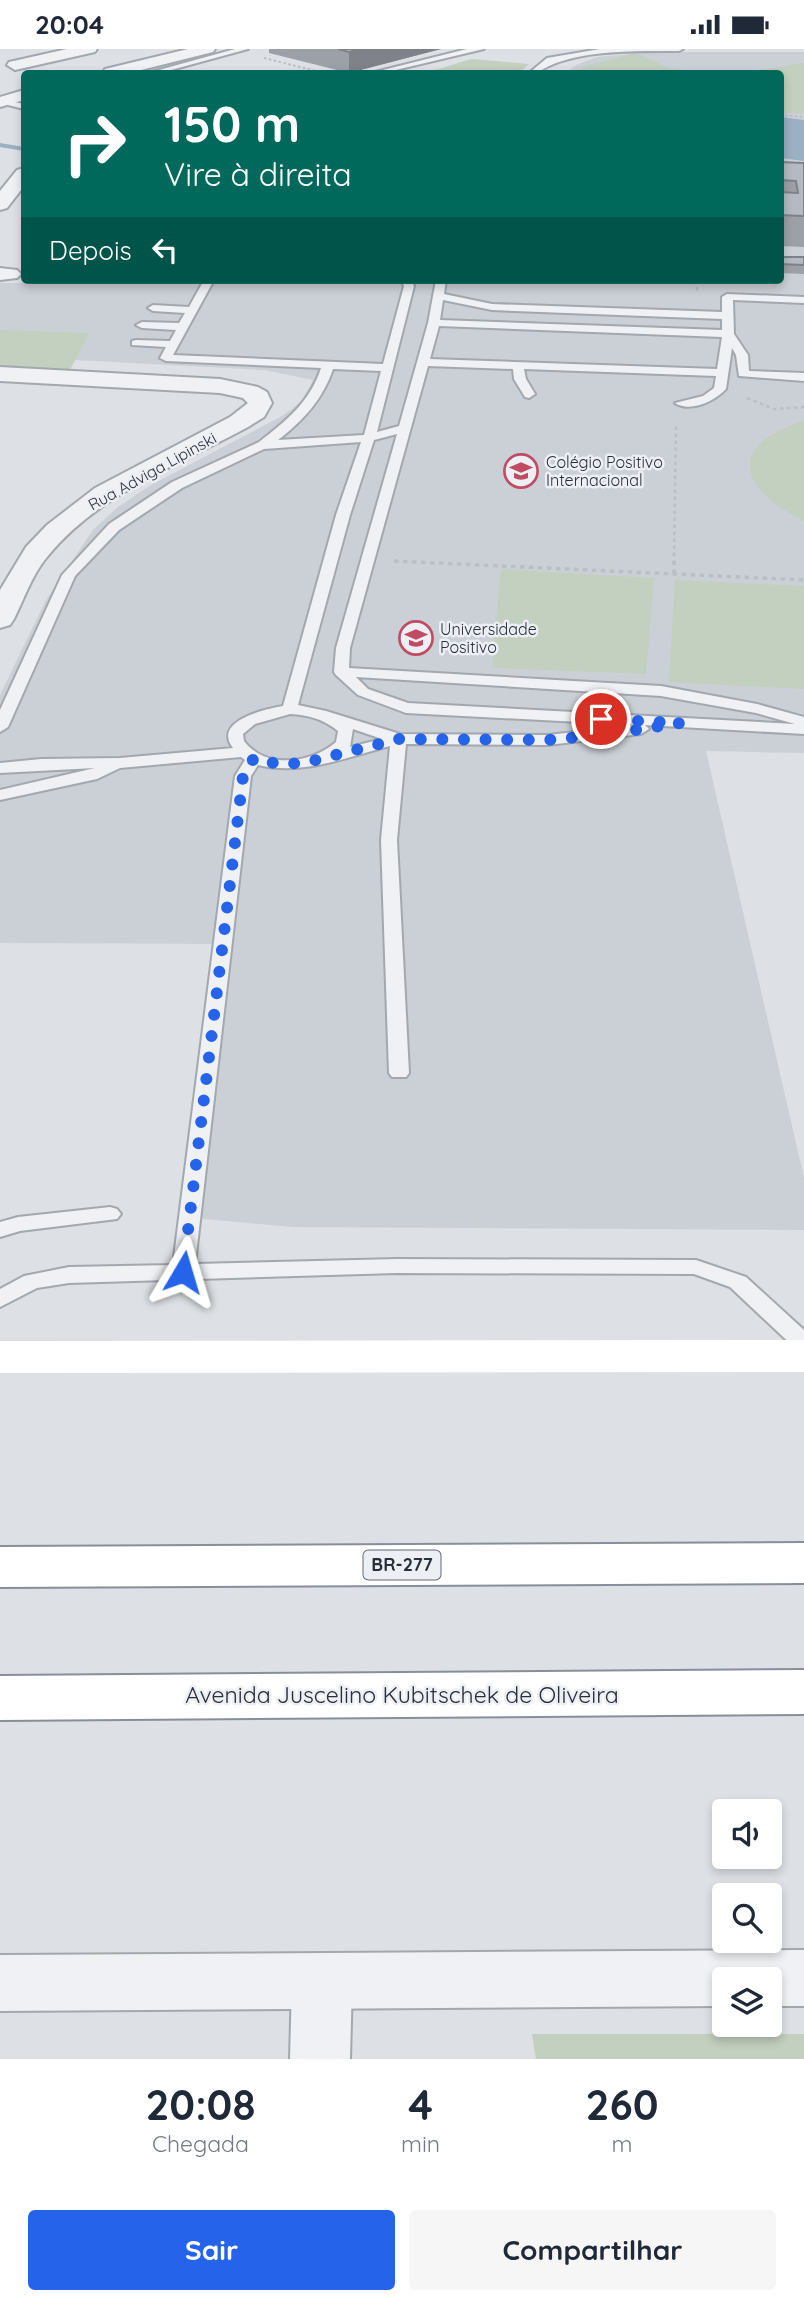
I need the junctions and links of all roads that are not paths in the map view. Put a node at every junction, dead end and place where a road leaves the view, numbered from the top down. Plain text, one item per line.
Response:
1 (89, 49) edge
2 (244, 49) edge
3 (480, 49) edge
4 (679, 49) edge
5 (198, 50) edge
6 (64, 55) junction
7 (15, 65) dead end
8 (111, 70) edge
9 (124, 70) edge
10 (164, 70) edge
11 (386, 70) edge
12 (537, 70) edge
13 (21, 178) edge
14 (0, 204) edge
15 (207, 284) edge
16 (408, 284) edge
17 (438, 284) edge
18 (804, 300) edge
19 (424, 301) junction
20 (492, 307) junction
21 (153, 308) dead end
22 (193, 310) junction
23 (728, 316) junction
24 (434, 323) junction
25 (142, 325) dead end
26 (488, 325) junction
27 (183, 327) junction
28 (728, 334) junction
29 (136, 343) dead end
30 (173, 344) junction
31 (423, 362) junction
32 (328, 365) junction
33 (518, 365) junction
34 (388, 368) junction
35 (724, 373) junction
36 (0, 374) edge
37 (804, 377) edge
38 (529, 394) dead end
39 (681, 403) dead end
40 (404, 428) junction
41 (369, 437) junction
42 (262, 445) junction
43 (3, 606) edge
44 (341, 672) junction
45 (290, 709) junction
46 (334, 718) junction
47 (804, 722) edge
48 (680, 723) junction
49 (0, 727) edge
50 (804, 729) edge
51 (399, 739) junction
52 (249, 755) junction
53 (327, 757) junction
54 (120, 763) junction
55 (0, 768) edge
56 (0, 795) edge
57 (399, 1073) dead end
58 (110, 1214) dead end
59 (0, 1230) edge
60 (183, 1272) junction
61 (0, 1299) edge
62 (804, 1343) edge
63 (804, 1356) edge
64 (0, 1357) edge
65 (804, 1563) edge
66 (0, 1567) edge
67 (804, 1692) edge
68 (0, 1698) edge
69 (804, 1978) edge
70 (0, 1983) edge
71 (322, 1983) junction
72 (320, 2059) edge

1 - 6 street
2 - 10 lane
3 - 11 lane
4 - 12 lane
5 - 9 street
6 - 7 street
6 - 8 street
13 - 14 street
15 - 22 lane
16 - 19 lane
17 - 19 lane
18 - 23 lane
19 - 20 lane
19 - 24 lane
19 - 34 lane
20 - 23 lane
20 - 26 lane
21 - 22 lane
22 - 27 lane
23 - 28 lane
24 - 26 lane
24 - 31 lane
25 - 27 lane
26 - 28 lane
27 - 30 lane
28 - 35 lane
28 - 37 lane
29 - 30 lane
30 - 32 lane
31 - 33 lane
31 - 40 lane
32 - 34 lane
32 - 42 lane
33 - 35 lane
33 - 38 lane
34 - 41 lane
35 - 39 lane
36 - 43 street, Rua Adviga Lipinski
40 - 41 lane
40 - 44 lane
41 - 42 lane
41 - 45 lane
42 - 49 lane
44 - 47 lane
44 - 48 lane
45 - 46 lane
45 - 52 lane
46 - 51 lane
46 - 53 lane
48 - 50 lane
48 - 51 lane
51 - 53 lane
51 - 57 lane
52 - 53 lane
52 - 54 lane
52 - 60 lane
54 - 55 lane
54 - 56 lane
58 - 59 lane
60 - 61 lane
60 - 62 lane
63 - 64 main road
65 - 66 main road, BR-277
67 - 68 main road, Avenida Juscelino Kubitschek de Oliveira
69 - 71 street
70 - 71 street
71 - 72 street

